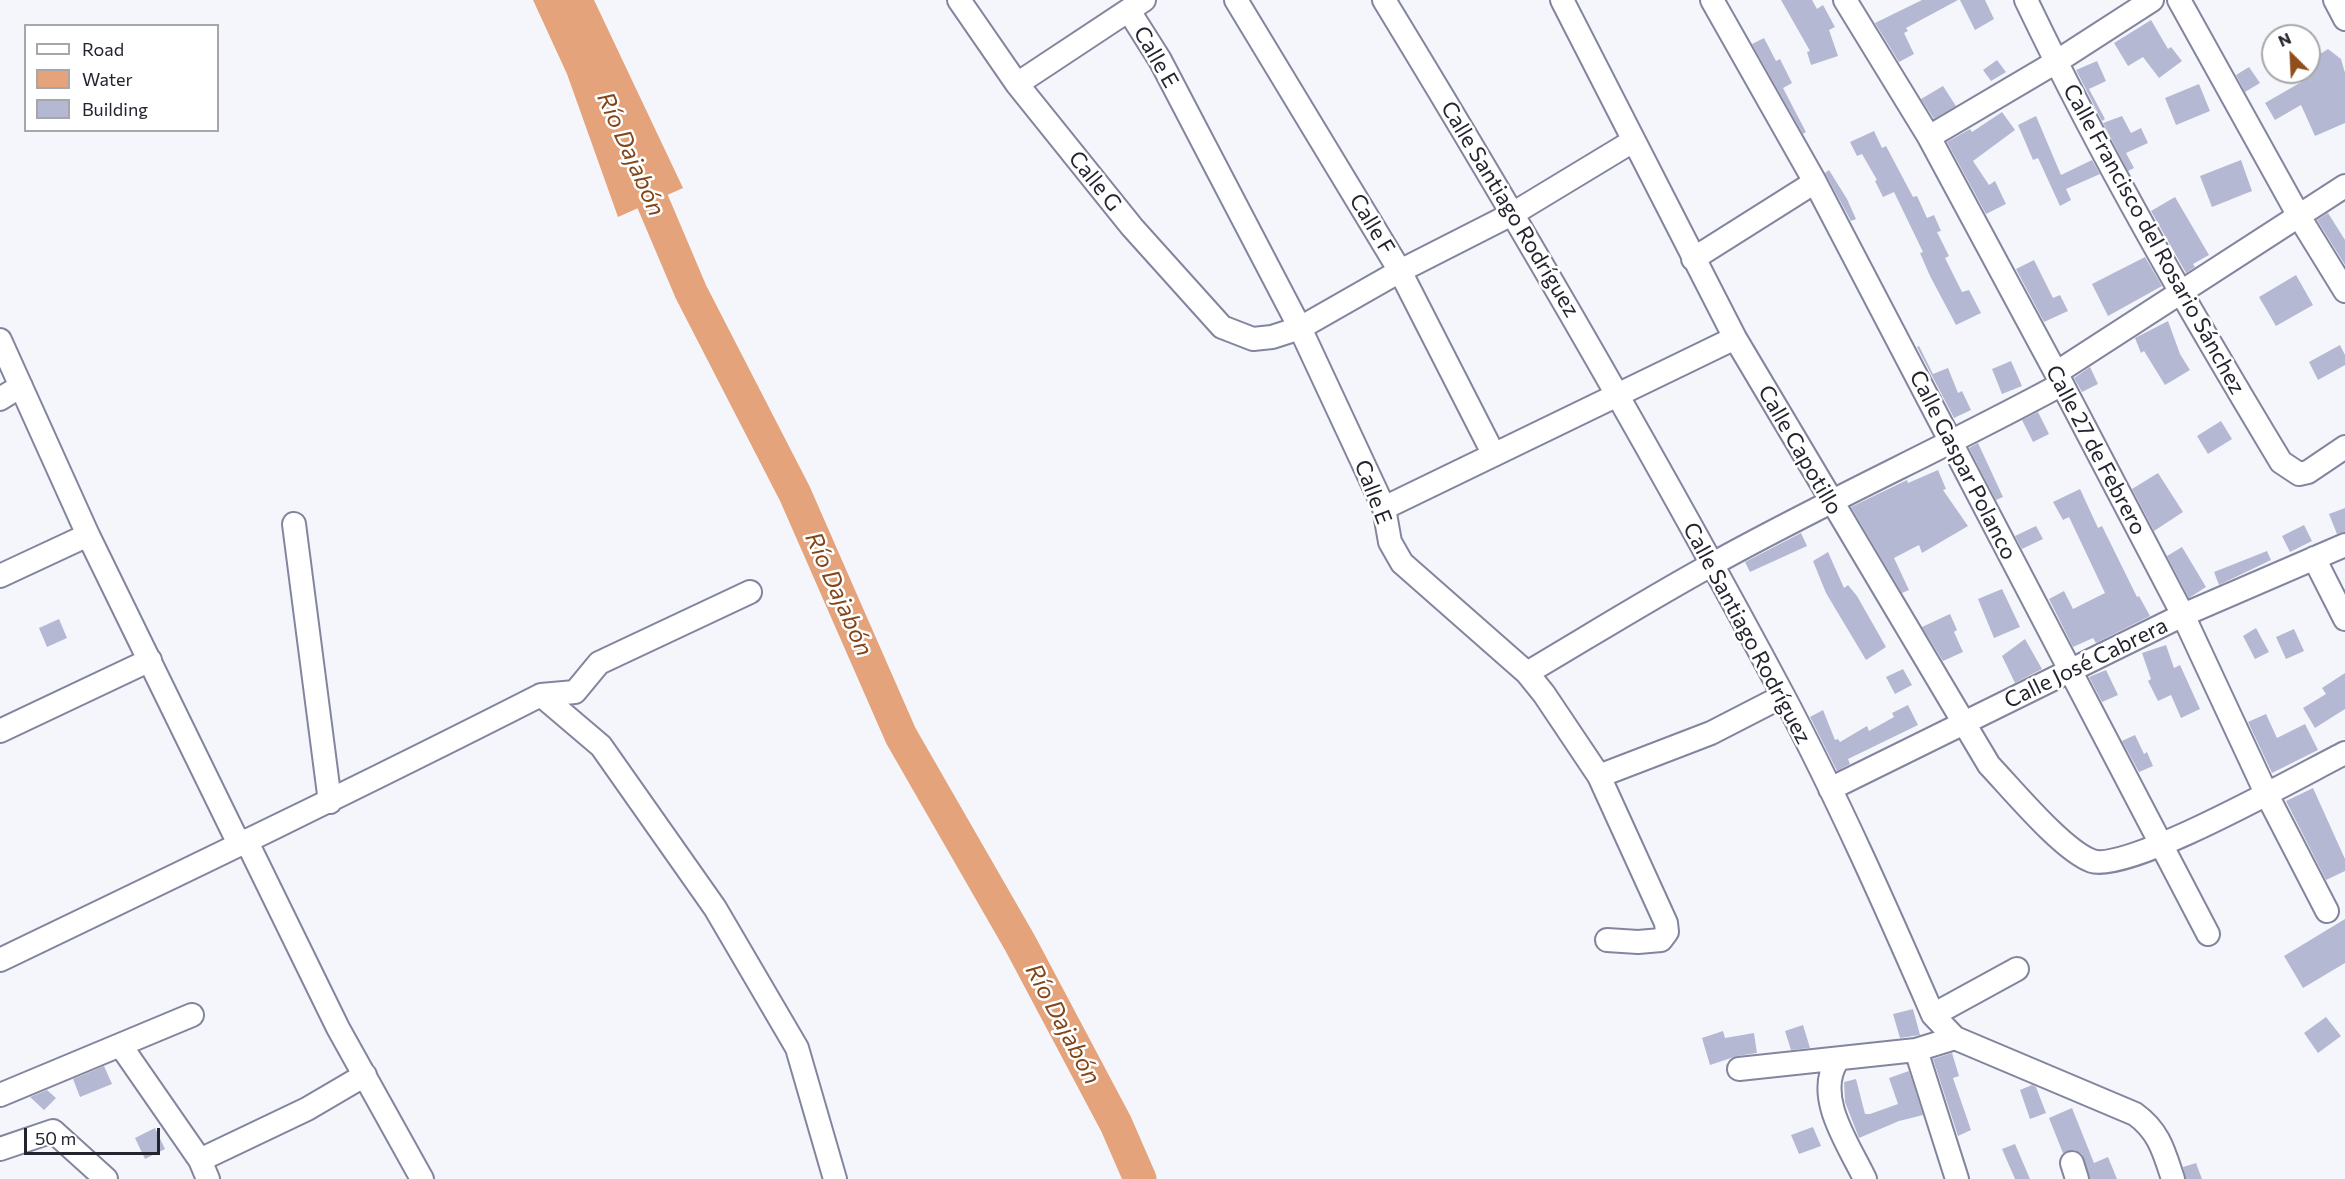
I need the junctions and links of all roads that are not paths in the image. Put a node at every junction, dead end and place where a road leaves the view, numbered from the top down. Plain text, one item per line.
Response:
1 (959, 0) edge
2 (1236, 0) edge
3 (1384, 0) edge
4 (1562, 0) edge
5 (1712, 0) edge
6 (1845, 0) edge
7 (2026, 0) edge
8 (2152, 0) edge
9 (2180, 0) edge
10 (2335, 0) edge
11 (1136, 5) edge
12 (2345, 19) edge
13 (2056, 62) junction
14 (1017, 84) junction
15 (1929, 137) junction
16 (1633, 141) junction
17 (1815, 182) junction
18 (2345, 186) edge
19 (1514, 213) junction
20 (2300, 218) junction
21 (1693, 259) junction
22 (1400, 271) junction
23 (2345, 291) edge
24 (2179, 293) junction
25 (1300, 328) junction
26 (1735, 338) junction
27 (0, 340) edge
28 (2059, 378) junction
29 (21, 386) junction
30 (1618, 395) junction
31 (0, 399) edge
32 (1952, 444) junction
33 (2345, 447) edge
34 (1494, 455) junction
35 (1831, 502) junction
36 (1384, 508) junction
37 (294, 524) dead end
38 (88, 535) junction
39 (2345, 545) edge
40 (2314, 558) junction
41 (1710, 565) junction
42 (0, 576) edge
43 (750, 592) dead end
44 (2183, 615) junction
45 (2345, 619) edge
46 (150, 660) junction
47 (1527, 673) junction
48 (2070, 673) junction
49 (541, 694) junction
50 (1783, 696) junction
51 (1962, 722) junction
52 (0, 730) edge
53 (2345, 753) edge
54 (1599, 776) junction
55 (1830, 789) junction
56 (2266, 793) junction
57 (330, 802) junction
58 (243, 842) junction
59 (2161, 845) junction
60 (2327, 911) dead end
61 (2208, 934) dead end
62 (1607, 940) dead end
63 (0, 960) edge
64 (2017, 969) dead end
65 (192, 1015) dead end
66 (1934, 1015) junction
67 (1955, 1038) junction
68 (121, 1046) junction
69 (1916, 1050) junction
70 (1837, 1061) junction
71 (1739, 1069) dead end
72 (364, 1075) junction
73 (0, 1095) edge
74 (0, 1149) edge
75 (204, 1169) edge
76 (106, 1179) edge
77 (422, 1179) edge
78 (836, 1179) edge
79 (1865, 1179) edge
80 (1957, 1179) edge
81 (2173, 1179) edge

1 - 14 street, Calle G
2 - 22 street, Calle F
3 - 19 street, Calle Santiago Rodríguez
4 - 16 street, Calle Capotillo
5 - 17 street, Calle Gaspar Polanco
6 - 15 street, Calle 27 de Febrero
7 - 13 street, Calle Francisco del Rosario Sánchez
8 - 13 street
9 - 20 street
10 - 12 street
11 - 14 street
11 - 25 street, Calle E
13 - 15 street
13 - 24 street, Calle Francisco del Rosario Sánchez
14 - 25 street, Calle G
15 - 28 street, Calle 27 de Febrero
16 - 19 street
16 - 21 street, Calle Capotillo
17 - 21 street
17 - 32 street, Calle Gaspar Polanco
18 - 20 street
19 - 22 street
19 - 30 street, Calle Santiago Rodríguez
20 - 23 street
20 - 24 street
21 - 26 street, Calle Capotillo
22 - 25 street
22 - 34 street, Calle F
24 - 28 street
24 - 33 street, Calle Francisco del Rosario Sánchez
25 - 36 street, Calle E
26 - 30 street
26 - 35 street, Calle Capotillo
27 - 29 street
28 - 32 street
28 - 44 street, Calle 27 de Febrero
29 - 31 street
29 - 38 street
30 - 34 street
30 - 41 street, Calle Santiago Rodríguez
32 - 35 street
32 - 48 street, Calle Gaspar Polanco
34 - 36 street
35 - 41 street
35 - 51 street, Calle Capotillo
36 - 47 street, Calle E
37 - 57 street
38 - 42 street
38 - 46 street
39 - 40 street, Calle José Cabrera
40 - 44 street, Calle José Cabrera
40 - 45 street
41 - 47 street
41 - 50 street, Calle Santiago Rodríguez
43 - 49 street
44 - 48 street, Calle José Cabrera
44 - 56 street, Calle 27 de Febrero
46 - 52 street
46 - 58 street
47 - 54 street, Calle E
48 - 51 street, Calle José Cabrera
48 - 59 street, Calle Gaspar Polanco
49 - 57 street
49 - 78 street
50 - 54 street
50 - 55 street, Calle Santiago Rodríguez
51 - 55 street, Calle José Cabrera
51 - 59 street, Calle Capotillo
53 - 56 street
54 - 62 street, Calle E
55 - 66 street, Calle Santiago Rodríguez
56 - 59 street
56 - 60 street, Calle 27 de Febrero
57 - 58 street
58 - 63 street
58 - 72 street
59 - 61 street, Calle Gaspar Polanco
64 - 66 street
65 - 68 street
66 - 67 street, Calle Santiago Rodríguez
67 - 69 street
67 - 81 street, Calle Santiago Rodríguez
68 - 73 street
68 - 75 street
69 - 70 street
69 - 80 street
70 - 71 street
70 - 79 street
72 - 75 street
72 - 77 street
74 - 76 street

